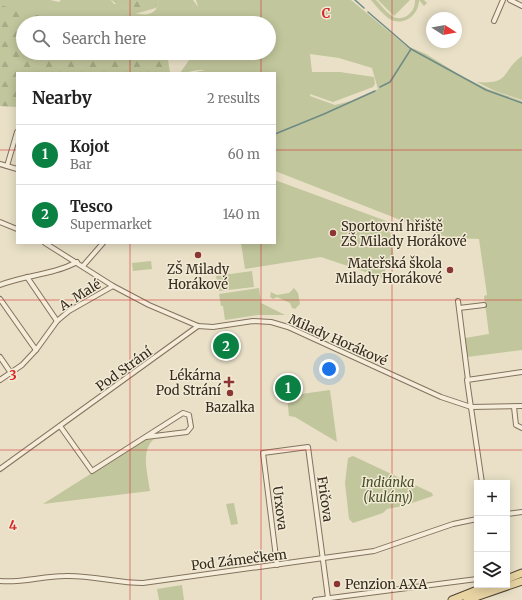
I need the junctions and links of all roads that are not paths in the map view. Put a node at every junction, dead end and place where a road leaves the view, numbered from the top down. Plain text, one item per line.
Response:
1 (504, 0) edge
2 (510, 0) edge
3 (522, 6) edge
4 (494, 21) dead end
5 (16, 135) edge
6 (0, 164) edge
7 (7, 166) junction
8 (16, 169) edge
9 (0, 222) edge
10 (16, 228) edge
11 (47, 244) edge
12 (102, 244) edge
13 (77, 262) junction
14 (83, 266) junction
15 (26, 277) junction
16 (0, 285) edge
17 (113, 286) junction
18 (0, 299) edge
19 (458, 301) dead end
20 (484, 305) dead end
21 (459, 308) junction
22 (57, 321) junction
23 (198, 326) junction
24 (36, 350) junction
25 (0, 357) edge
26 (522, 372) edge
27 (11, 373) junction
28 (0, 380) edge
29 (468, 380) junction
30 (522, 406) edge
31 (471, 407) junction
32 (514, 407) junction
33 (60, 426) junction
34 (522, 428) edge
35 (146, 437) junction
36 (262, 453) joint
37 (0, 469) edge
38 (482, 480) edge
39 (522, 512) edge
40 (510, 514) edge
41 (474, 520) edge
42 (323, 559) junction
43 (277, 565) junction
44 (522, 573) edge
45 (510, 578) edge
46 (474, 579) edge
47 (0, 581) edge
48 (522, 581) edge
49 (482, 588) edge
50 (328, 598) junction
51 (315, 600) edge
52 (452, 600) edge
53 (467, 600) edge

1 - 4 street
2 - 3 street
5 - 7 street
6 - 7 street
7 - 8 street
9 - 10 street
11 - 13 street, Milady Horákové
12 - 14 street
13 - 14 street, Milady Horákové
13 - 15 street
14 - 17 street, Milady Horákové
15 - 16 street
15 - 22 street, A. Malé
17 - 22 street, A. Malé
17 - 23 street, Milady Horákové
18 - 24 street
19 - 21 street
20 - 21 street
21 - 29 street
22 - 24 street, A. Malé
23 - 31 street, Milady Horákové
23 - 33 street, Pod Strání
24 - 27 street, A. Malé
25 - 27 street
26 - 29 street
27 - 28 street, A. Malé
29 - 31 street
30 - 32 street, Milady Horákové
31 - 32 street, Milady Horákové
31 - 38 street
32 - 34 street
33 - 35 street
33 - 37 street, Pod Strání
35 - 35 street
36 - 42 street, Fričova
36 - 43 street, Urxova
39 - 40 street
41 - 42 street, Pod Zámečkem
42 - 43 street, Pod Zámečkem
42 - 50 street, Fričova
43 - 47 street, Pod Zámečkem
44 - 45 main road
46 - 50 street
48 - 53 main road
49 - 52 main road
50 - 51 street

